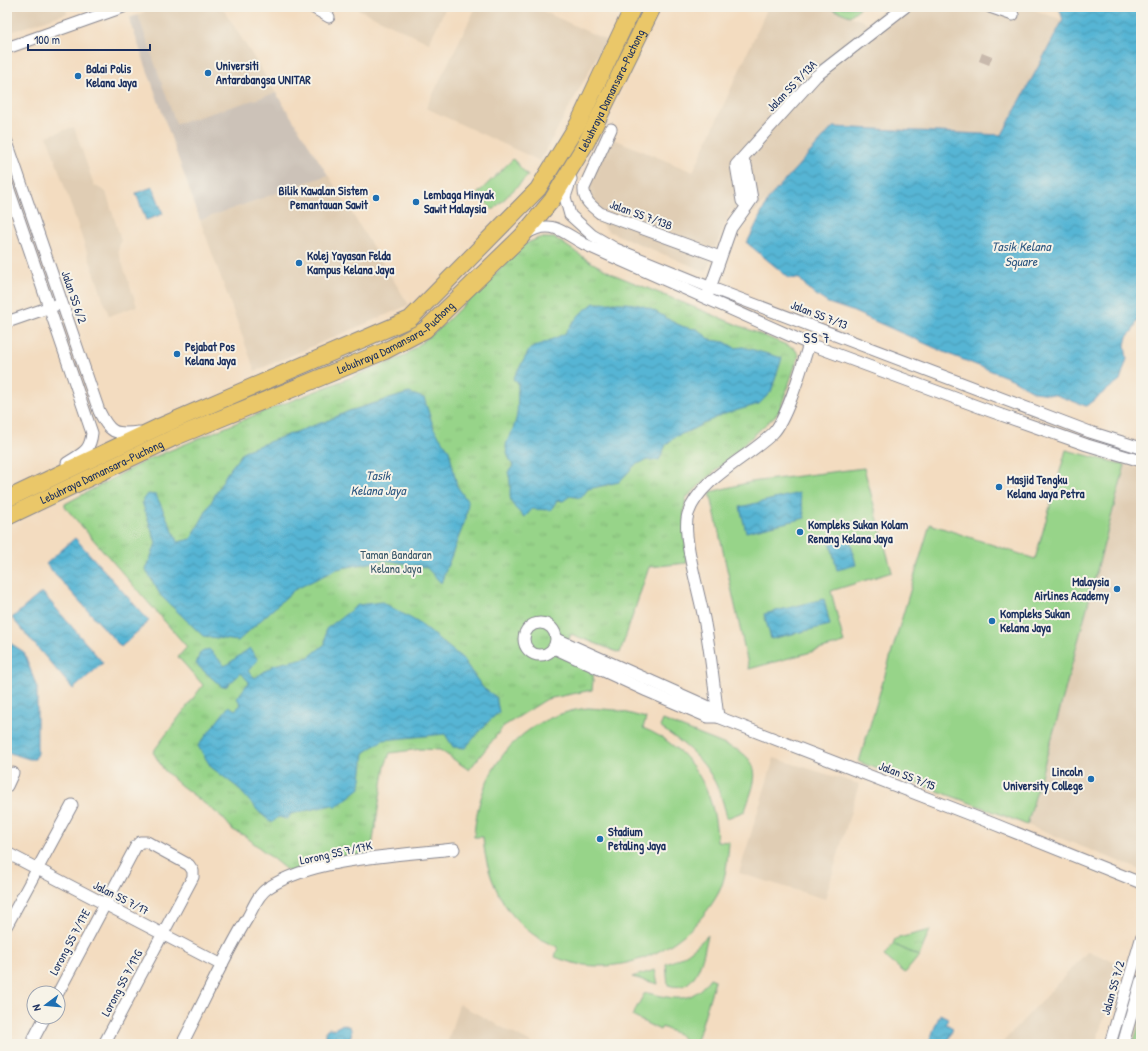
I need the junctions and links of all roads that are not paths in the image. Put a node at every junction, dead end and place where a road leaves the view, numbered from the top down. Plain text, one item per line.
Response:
1 (123, 7) edge
2 (312, 7) edge
3 (633, 7) edge
4 (653, 7) edge
5 (905, 7) edge
6 (990, 7) edge
7 (1013, 14) dead end
8 (329, 17) dead end
9 (7, 48) edge
10 (611, 129) dead end
11 (7, 142) edge
12 (586, 143) junction
13 (7, 184) edge
14 (10, 203) edge
15 (522, 236) junction
16 (720, 257) junction
17 (709, 287) junction
18 (707, 300) junction
19 (62, 303) junction
20 (49, 307) junction
21 (7, 322) edge
22 (809, 344) junction
23 (161, 426) junction
24 (140, 432) junction
25 (1141, 448) edge
26 (1141, 461) edge
27 (67, 463) junction
28 (7, 491) edge
29 (7, 499) edge
30 (9, 516) edge
31 (648, 687) junction
32 (718, 717) junction
33 (14, 773) dead end
34 (7, 786) edge
35 (72, 805) dead end
36 (136, 846) joint
37 (454, 850) dead end
38 (7, 853) edge
39 (37, 869) junction
40 (1141, 883) edge
41 (105, 904) junction
42 (7, 925) edge
43 (163, 934) junction
44 (1141, 939) edge
45 (222, 965) junction
46 (1141, 981) edge
47 (62, 985) edge
48 (41, 1025) edge
49 (34, 1038) dead end
50 (104, 1044) edge
51 (182, 1044) edge
52 (1110, 1044) edge
53 (1123, 1044) edge

1 - 9 street
2 - 8 street
3 - 23 highway, Lebuhraya Damansara–Puchong
4 - 12 highway, Lebuhraya Damansara–Puchong
5 - 16 street, Jalan SS 7/13A
6 - 7 street
10 - 16 street, Jalan SS 7/13B
11 - 19 street, Jalan SS 6/2
12 - 15 highway, Lebuhraya Damansara–Puchong
12 - 17 street, Jalan SS 7/13
13 - 14 street
14 - 20 street
15 - 18 street
15 - 30 highway, Lebuhraya Damansara–Puchong
16 - 17 street, Jalan SS 7/13A
17 - 18 street, Jalan SS 7/13A
17 - 25 street, Jalan SS 7/13
18 - 22 street
19 - 20 street
19 - 24 street, Jalan SS 6/2
20 - 21 street
20 - 27 street
22 - 26 street
22 - 32 street
23 - 24 highway
23 - 29 highway, Lebuhraya Damansara–Puchong
24 - 27 highway
27 - 28 highway
31 - 31 street
31 - 32 street, Jalan SS 7/15
31 - 32 street
32 - 40 street, Jalan SS 7/15
33 - 34 street
35 - 39 street
36 - 41 street, Lorong SS 7/17E
36 - 43 street, Lorong SS 7/17G
37 - 45 street, Lorong SS 7/17K
38 - 39 street, Jalan SS 7/17
39 - 41 street, Jalan SS 7/17
39 - 42 street
41 - 43 street, Jalan SS 7/17
41 - 47 street, Lorong SS 7/17E
43 - 45 street, Jalan SS 7/17
43 - 50 street, Lorong SS 7/17G
44 - 52 street, Jalan SS 7/2
45 - 51 street, Lorong SS 7/17K
46 - 53 street, Jalan SS 7/2
48 - 49 street

